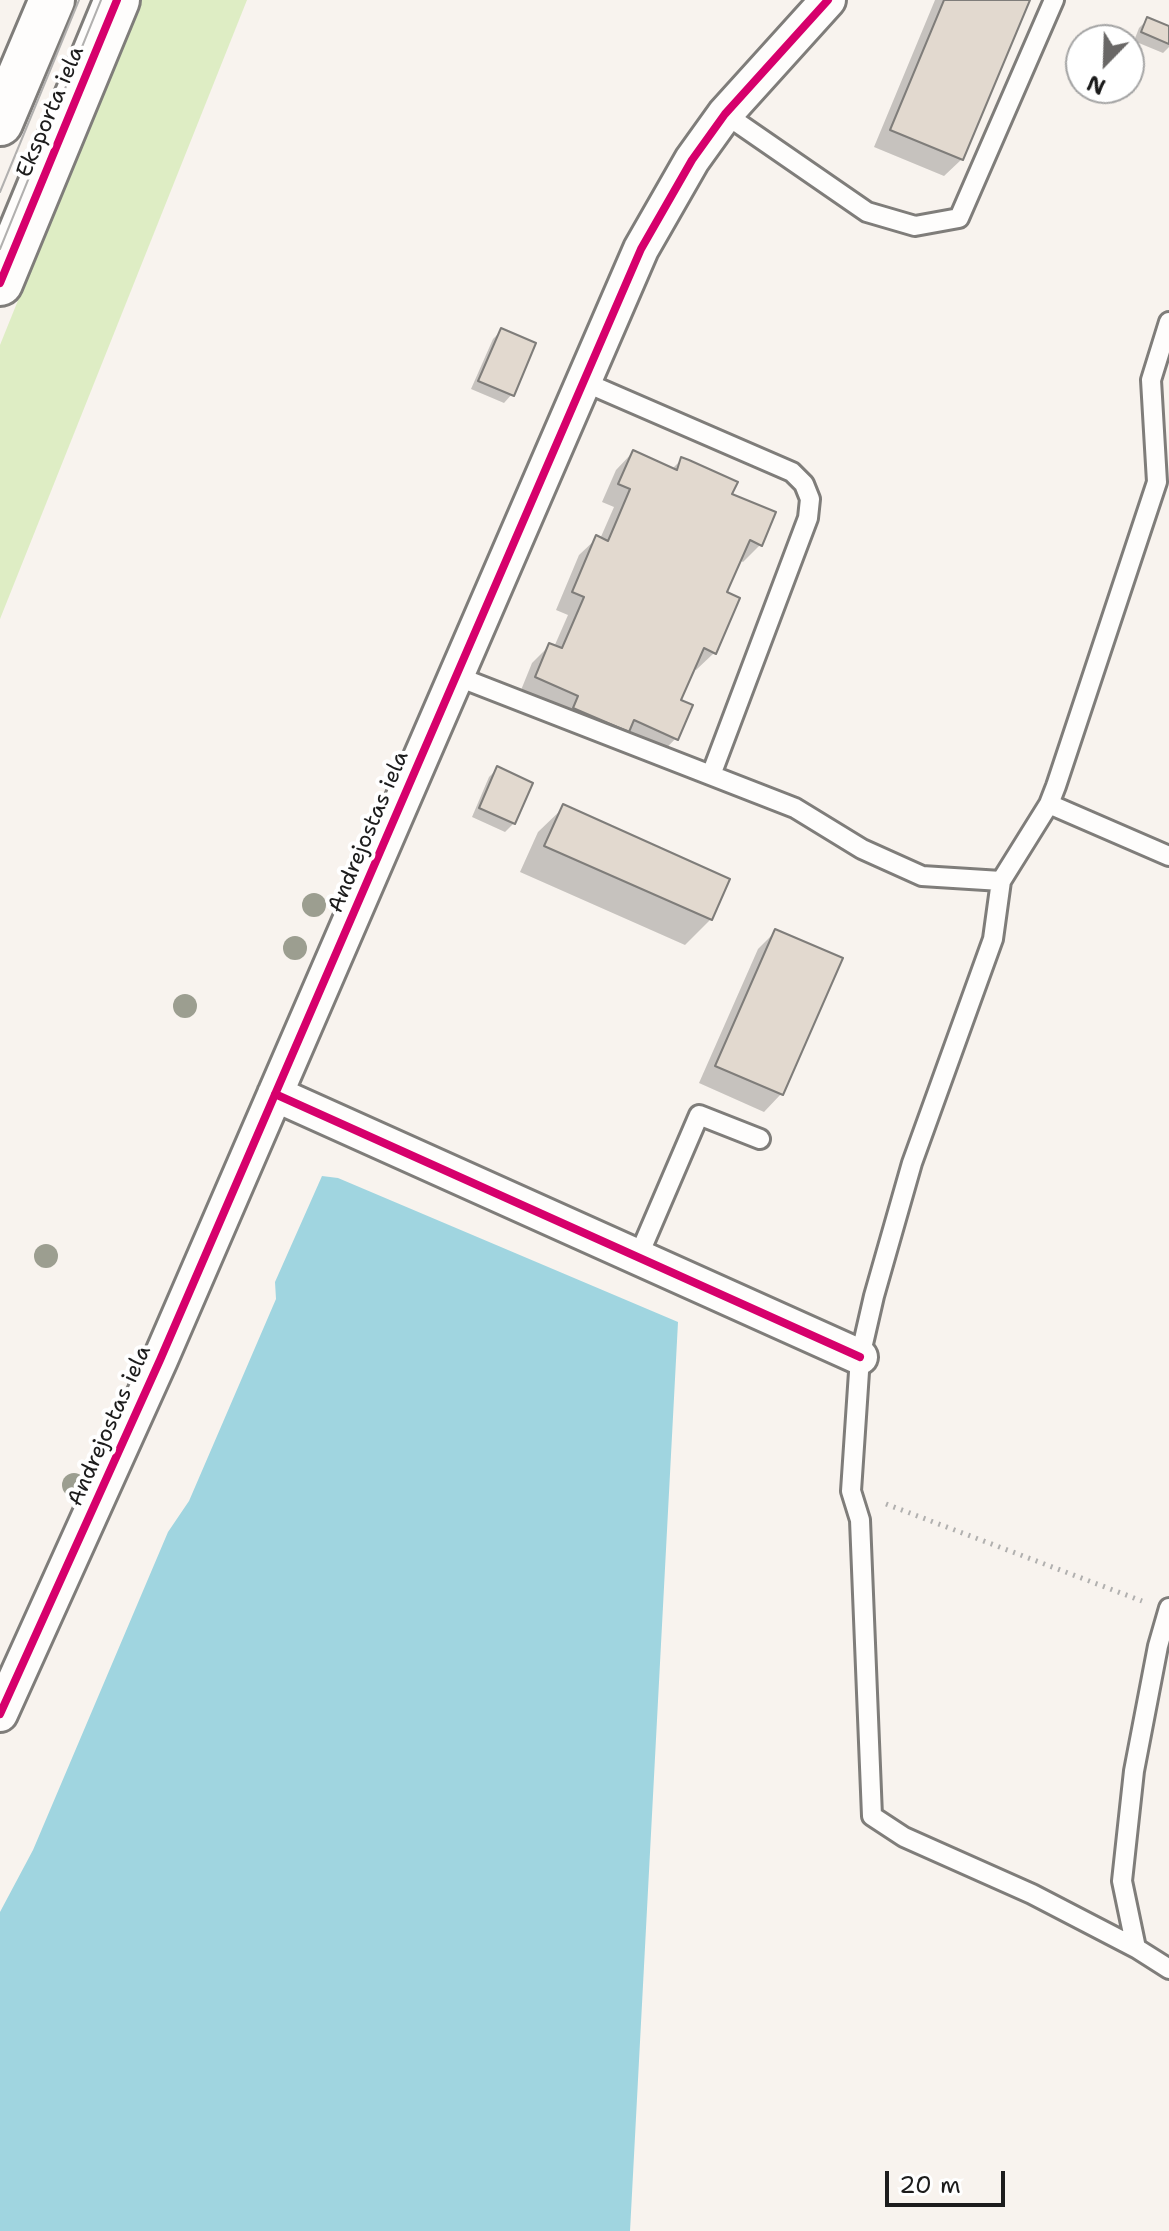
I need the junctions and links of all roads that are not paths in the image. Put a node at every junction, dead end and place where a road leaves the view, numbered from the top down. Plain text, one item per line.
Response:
1 (52, 0) edge
2 (117, 0) edge
3 (828, 0) edge
4 (1054, 0) edge
5 (725, 114) junction
6 (0, 123) edge
7 (0, 283) edge
8 (1169, 322) edge
9 (582, 381) junction
10 (456, 676) junction
11 (711, 775) junction
12 (1049, 804) junction
13 (1169, 856) edge
14 (1001, 881) junction
15 (275, 1094) junction
16 (760, 1139) dead end
17 (638, 1257) junction
18 (860, 1357) junction
19 (1168, 1609) edge
20 (0, 1714) edge
21 (1136, 1948) junction
22 (1169, 1969) edge

1 - 6 street, Eksporta iela
2 - 7 street, Eksporta iela
3 - 5 street, Andrejostas iela
4 - 5 lane
5 - 9 street, Andrejostas iela
8 - 12 lane
9 - 10 street, Andrejostas iela
9 - 11 lane
10 - 11 lane
10 - 15 street, Andrejostas iela
11 - 14 lane
12 - 13 lane
12 - 14 lane
14 - 18 lane
15 - 17 street
15 - 20 street, Andrejostas iela
16 - 17 lane
17 - 18 street
18 - 21 lane
19 - 21 lane
21 - 22 lane

